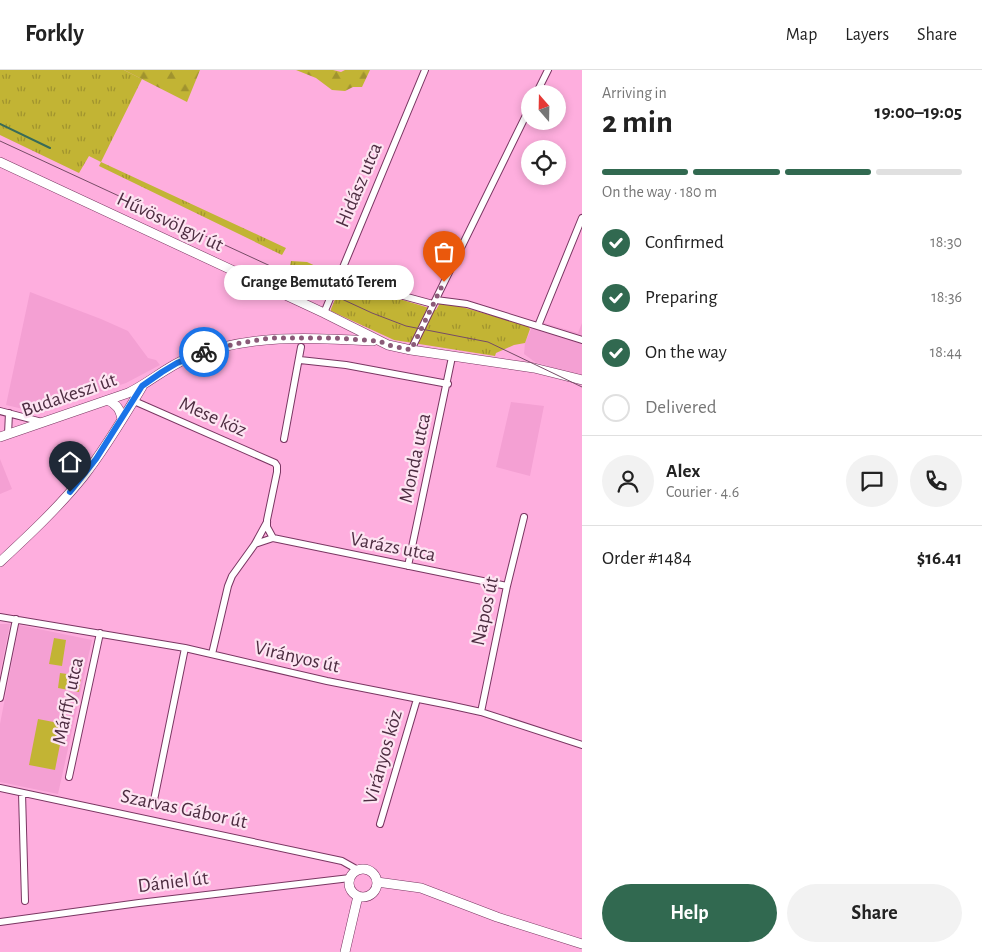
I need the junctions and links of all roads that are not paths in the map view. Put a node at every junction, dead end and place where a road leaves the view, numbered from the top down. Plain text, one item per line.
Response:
1 (424, 70) edge
2 (548, 70) edge
3 (540, 85) edge
4 (521, 125) edge
5 (0, 162) edge
6 (582, 218) edge
7 (340, 274) junction
8 (434, 302) junction
9 (324, 313) junction
10 (538, 326) junction
11 (582, 340) edge
12 (379, 341) junction
13 (301, 347) dead end
14 (411, 350) junction
15 (452, 356) junction
16 (300, 360) junction
17 (582, 380) edge
18 (448, 384) junction
19 (142, 386) junction
20 (108, 400) junction
21 (134, 400) junction
22 (0, 411) edge
23 (9, 414) junction
24 (122, 419) junction
25 (43, 422) junction
26 (4, 436) edge
27 (284, 439) dead end
28 (524, 517) dead end
29 (268, 520) junction
30 (273, 538) junction
31 (255, 544) junction
32 (0, 562) edge
33 (408, 566) junction
34 (507, 586) junction
35 (0, 617) edge
36 (16, 619) junction
37 (100, 633) junction
38 (185, 648) junction
39 (212, 654) junction
40 (0, 698) edge
41 (417, 699) junction
42 (481, 712) junction
43 (582, 745) edge
44 (69, 777) dead end
45 (0, 788) edge
46 (22, 793) junction
47 (152, 805) dead end
48 (380, 824) dead end
49 (358, 870) junction
50 (350, 878) junction
51 (377, 882) junction
52 (358, 896) junction
53 (25, 901) dead end
54 (0, 922) edge
55 (582, 944) edge
56 (344, 952) edge
57 (571, 952) edge

1 - 7 street, Hidász utca
2 - 3 street
4 - 8 street
5 - 9 main road, Hűvösvölgyi út
6 - 10 street
7 - 8 street
7 - 9 street, Hidász utca
8 - 10 street
8 - 14 street
9 - 12 main road, Hűvösvölgyi út
10 - 11 street
12 - 14 main road
12 - 19 main road, Budakeszi út
13 - 16 street
14 - 15 main road
15 - 17 main road
15 - 18 street, Monda utca
16 - 18 street
16 - 27 street
18 - 33 street, Monda utca
19 - 20 main road, Budakeszi út
19 - 21 main road
20 - 24 main road
20 - 25 main road, Budakeszi út
21 - 24 main road
21 - 29 street, Mese köz
22 - 23 street
23 - 25 street
23 - 26 street
24 - 32 main road
25 - 26 main road, Budakeszi út
28 - 34 street, Napos út
29 - 30 street
29 - 31 street
30 - 31 street
30 - 33 street, Varázs utca
31 - 39 street
33 - 34 street, Varázs utca
34 - 42 street, Napos út
35 - 36 street, Virányos út
36 - 37 street, Virányos út
36 - 40 street
37 - 38 street, Virányos út
37 - 44 street, Márffy utca
38 - 39 street, Virányos út
38 - 47 street
39 - 41 street, Virányos út
41 - 42 street, Virányos út
41 - 48 street, Virányos köz
42 - 43 street, Virányos út
45 - 46 street, Szarvas Gábor út
46 - 49 street, Szarvas Gábor út
46 - 53 street
49 - 50 main road
49 - 51 main road
50 - 52 main road
50 - 54 street, Dániel út
51 - 52 main road
51 - 55 main road
52 - 56 main road
55 - 57 main road

